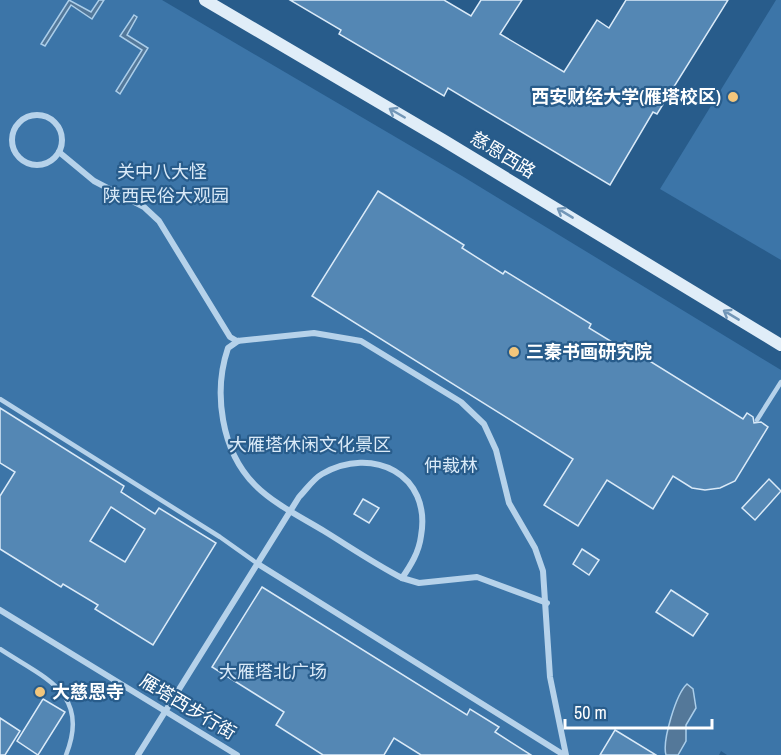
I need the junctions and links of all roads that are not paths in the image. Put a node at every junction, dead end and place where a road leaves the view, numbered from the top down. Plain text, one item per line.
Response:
1 (205, 0) edge
2 (59, 152) junction
3 (227, 334) junction
4 (241, 340) junction
5 (781, 345) edge
6 (227, 351) junction
7 (781, 382) edge
8 (0, 399) edge
9 (757, 420) dead end
10 (291, 510) junction
11 (258, 564) junction
12 (402, 578) junction
13 (547, 603) junction
14 (0, 610) edge
15 (0, 649) edge
16 (166, 711) junction
17 (66, 755) edge
18 (138, 755) edge
19 (237, 755) edge
20 (565, 755) edge

5 -> 1 main road, 慈恩西路
2 - 2 street
2 - 3 street
3 - 4 street
3 - 6 street
4 - 6 street
4 - 13 street
6 - 10 street
7 - 9 lane
8 - 11 lane
10 - 11 street
10 - 12 street
10 - 12 street
11 - 16 street
11 - 20 street
12 - 13 street
13 - 20 street
14 - 16 street, 雁塔西步行街
15 - 17 lane
16 - 18 street
16 - 19 street, 雁塔西步行街

